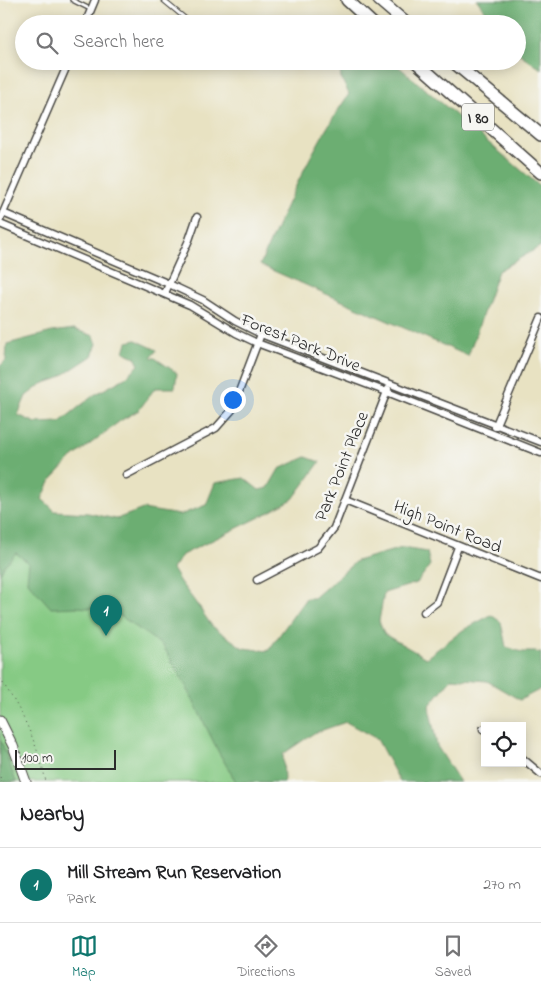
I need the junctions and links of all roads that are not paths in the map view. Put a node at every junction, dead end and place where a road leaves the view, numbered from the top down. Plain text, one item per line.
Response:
1 (72, 0) edge
2 (95, 0) edge
3 (163, 0) edge
4 (347, 0) edge
5 (379, 0) edge
6 (91, 10) junction
7 (88, 15) edge
8 (181, 15) edge
9 (364, 15) edge
10 (396, 15) edge
11 (65, 70) edge
12 (425, 70) edge
13 (463, 70) edge
14 (541, 135) edge
15 (541, 173) edge
16 (197, 217) dead end
17 (1, 219) edge
18 (169, 284) junction
19 (165, 293) junction
20 (541, 318) edge
21 (261, 334) junction
22 (257, 343) junction
23 (390, 384) junction
24 (387, 392) junction
25 (496, 424) junction
26 (493, 434) junction
27 (541, 442) edge
28 (541, 453) edge
29 (126, 475) dead end
30 (344, 500) junction
31 (458, 546) junction
32 (541, 579) edge
33 (257, 580) dead end
34 (424, 612) dead end
35 (0, 720) edge
36 (526, 761) edge
37 (541, 774) edge
38 (26, 782) edge

1 - 6 lane
2 - 6 street
3 - 8 lane
4 - 9 highway
5 - 10 highway
6 - 7 street
11 - 17 street
12 - 15 highway, I 80
13 - 14 highway, I 80
16 - 18 street
17 - 18 street, Forest Park Drive
17 - 19 street, Forest Park Drive
18 - 19 street
18 - 21 street, Forest Park Drive
19 - 22 street, Forest Park Drive
20 - 25 street
21 - 22 street
21 - 23 street, Forest Park Drive
22 - 24 street, Forest Park Drive
22 - 29 street
23 - 24 street, Park Point Place
23 - 25 street, Forest Park Drive
24 - 26 street, Forest Park Drive
24 - 30 street, Park Point Place
25 - 26 street
25 - 27 street, Forest Park Drive
26 - 28 street, Forest Park Drive
30 - 31 street, High Point Road
30 - 33 street, Park Point Place
31 - 32 street, High Point Road
31 - 34 street
35 - 38 street
36 - 37 street

